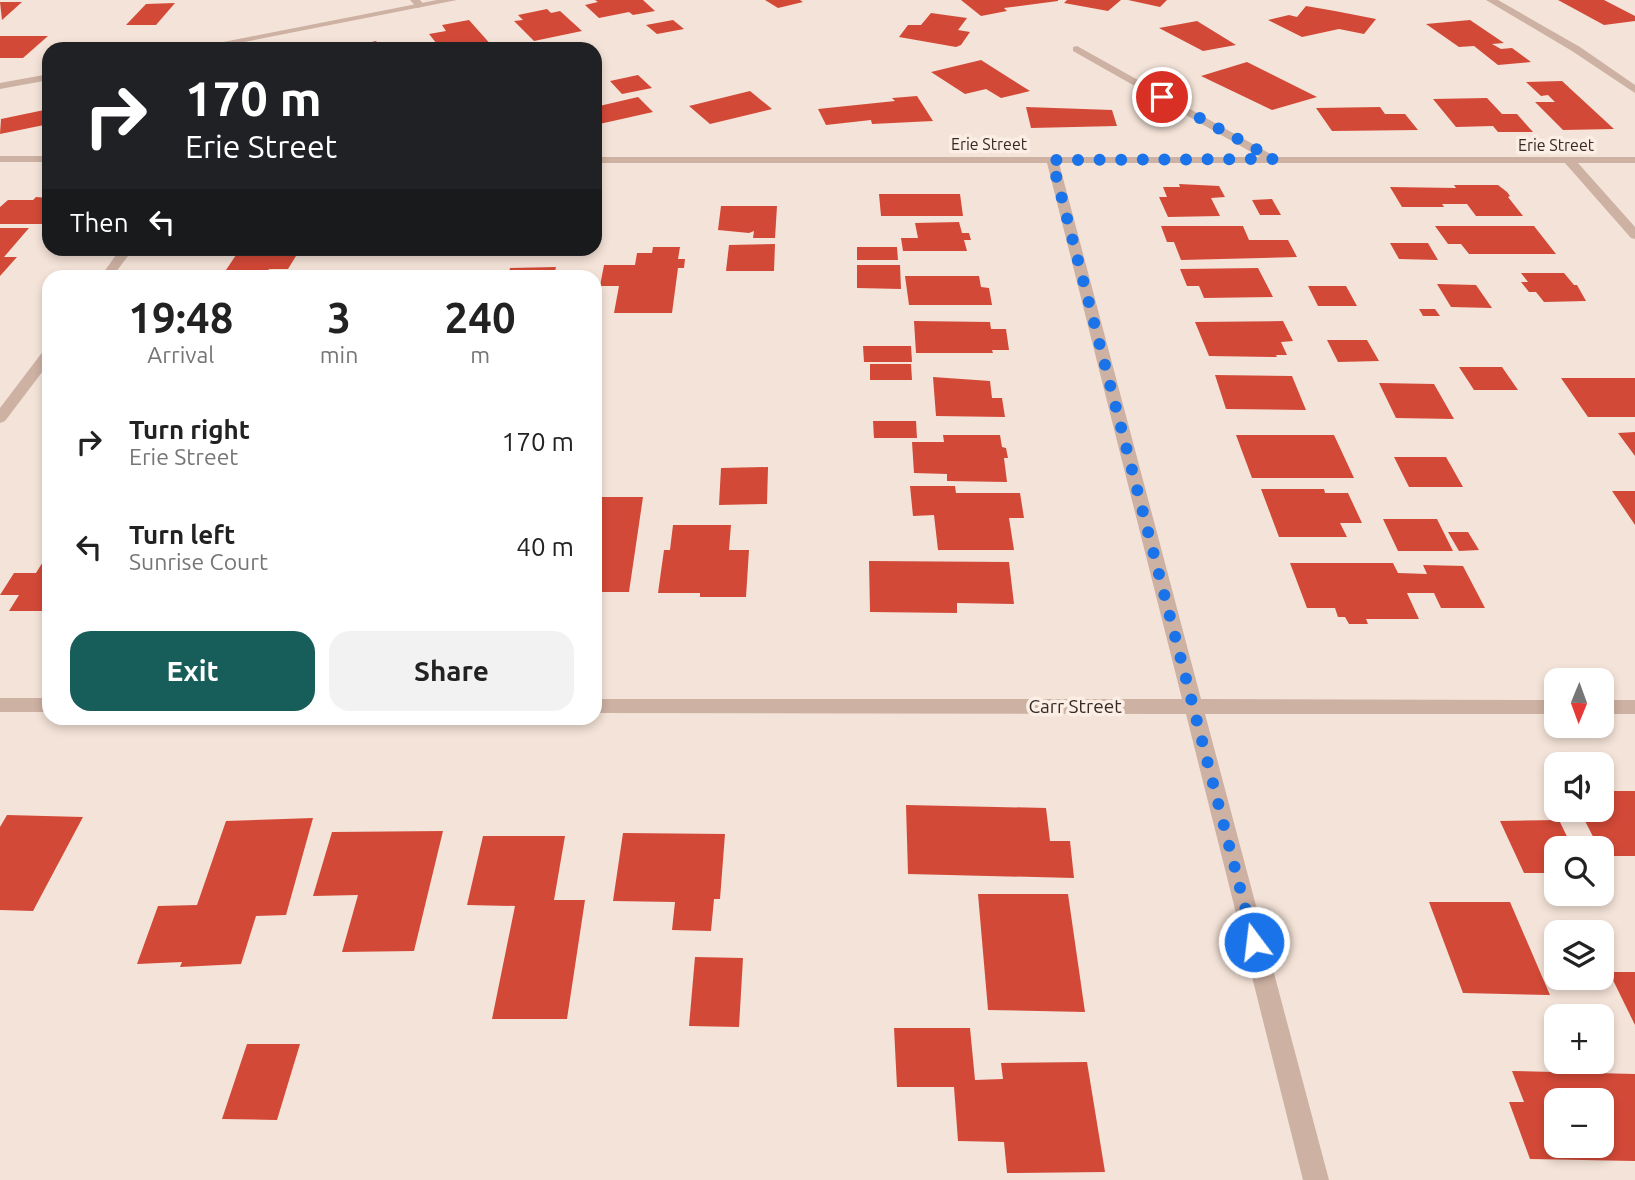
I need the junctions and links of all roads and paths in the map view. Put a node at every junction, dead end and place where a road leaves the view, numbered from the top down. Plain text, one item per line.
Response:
1 (452, 0) edge
2 (1491, 0) edge
3 (417, 3) edge
4 (227, 42) edge
5 (1077, 49) dead end
6 (42, 77) edge
7 (0, 86) edge
8 (1635, 90) edge
9 (0, 159) edge
10 (42, 159) edge
11 (1274, 159) junction
12 (602, 160) edge
13 (1052, 160) junction
14 (1635, 160) edge
15 (1569, 161) junction
16 (1635, 235) edge
17 (42, 362) edge
18 (0, 418) edge
19 (0, 705) edge
20 (42, 705) edge
21 (602, 706) edge
22 (1192, 706) junction
23 (1544, 707) edge
24 (1614, 707) edge
25 (1635, 707) edge
26 (1316, 1180) edge

1 - 3 street
2 - 8 street
3 - 4 street
5 - 11 street
6 - 7 street
9 - 10 street
11 - 13 street, Erie Street
11 - 15 street, Erie Street
12 - 13 street, Erie Street
13 - 22 street
14 - 15 street, Erie Street
15 - 16 street
17 - 18 street
19 - 20 street
21 - 22 street, Carr Street
22 - 23 street, Carr Street
22 - 26 street
24 - 25 street

